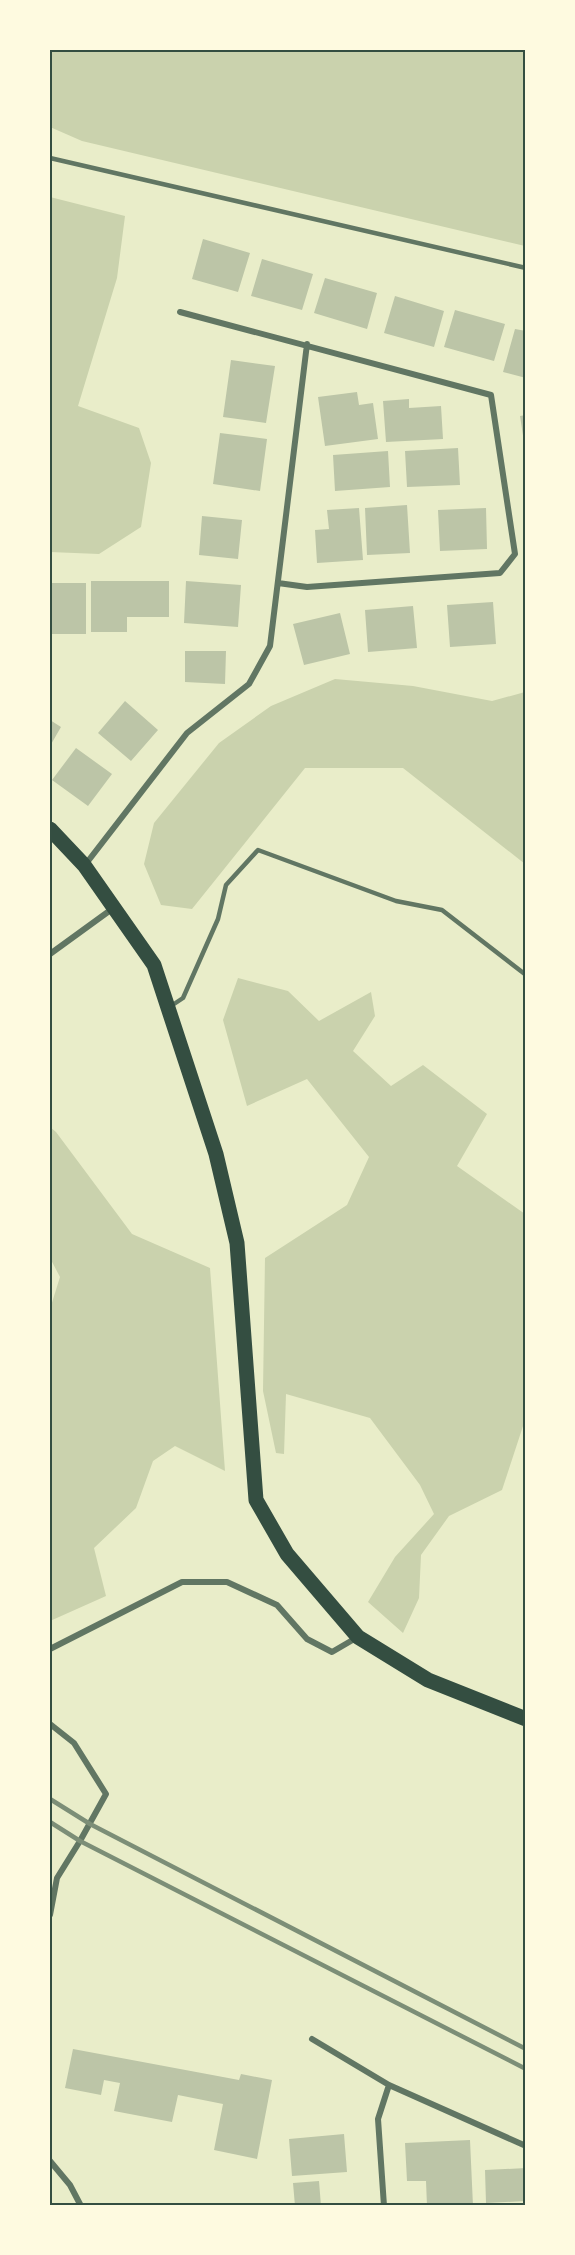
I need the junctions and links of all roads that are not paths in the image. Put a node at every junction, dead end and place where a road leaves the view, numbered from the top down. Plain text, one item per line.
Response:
1 (50, 158) edge
2 (525, 267) edge
3 (180, 312) dead end
4 (307, 344) junction
5 (278, 583) junction
6 (50, 829) edge
7 (84, 866) junction
8 (114, 908) junction
9 (50, 954) edge
10 (525, 975) edge
11 (168, 1008) junction
12 (358, 1637) junction
13 (50, 1649) edge
14 (525, 1719) edge
15 (50, 1724) edge
16 (50, 1874) edge
17 (57, 1878) junction
18 (50, 1915) edge
19 (312, 2039) dead end
20 (389, 2085) junction
21 (525, 2146) edge
22 (50, 2161) edge
23 (81, 2205) edge
24 (384, 2205) edge

1 - 2 lane
3 - 4 street
4 - 5 street
4 - 5 street
5 - 7 street
6 - 7 main road
7 - 8 main road
8 - 9 street
8 - 11 main road
10 - 11 lane
11 - 12 main road
12 - 13 street
12 - 14 main road
15 - 17 street
16 - 17 street
17 - 18 street
19 - 20 street
20 - 21 street
20 - 24 street
22 - 23 street

